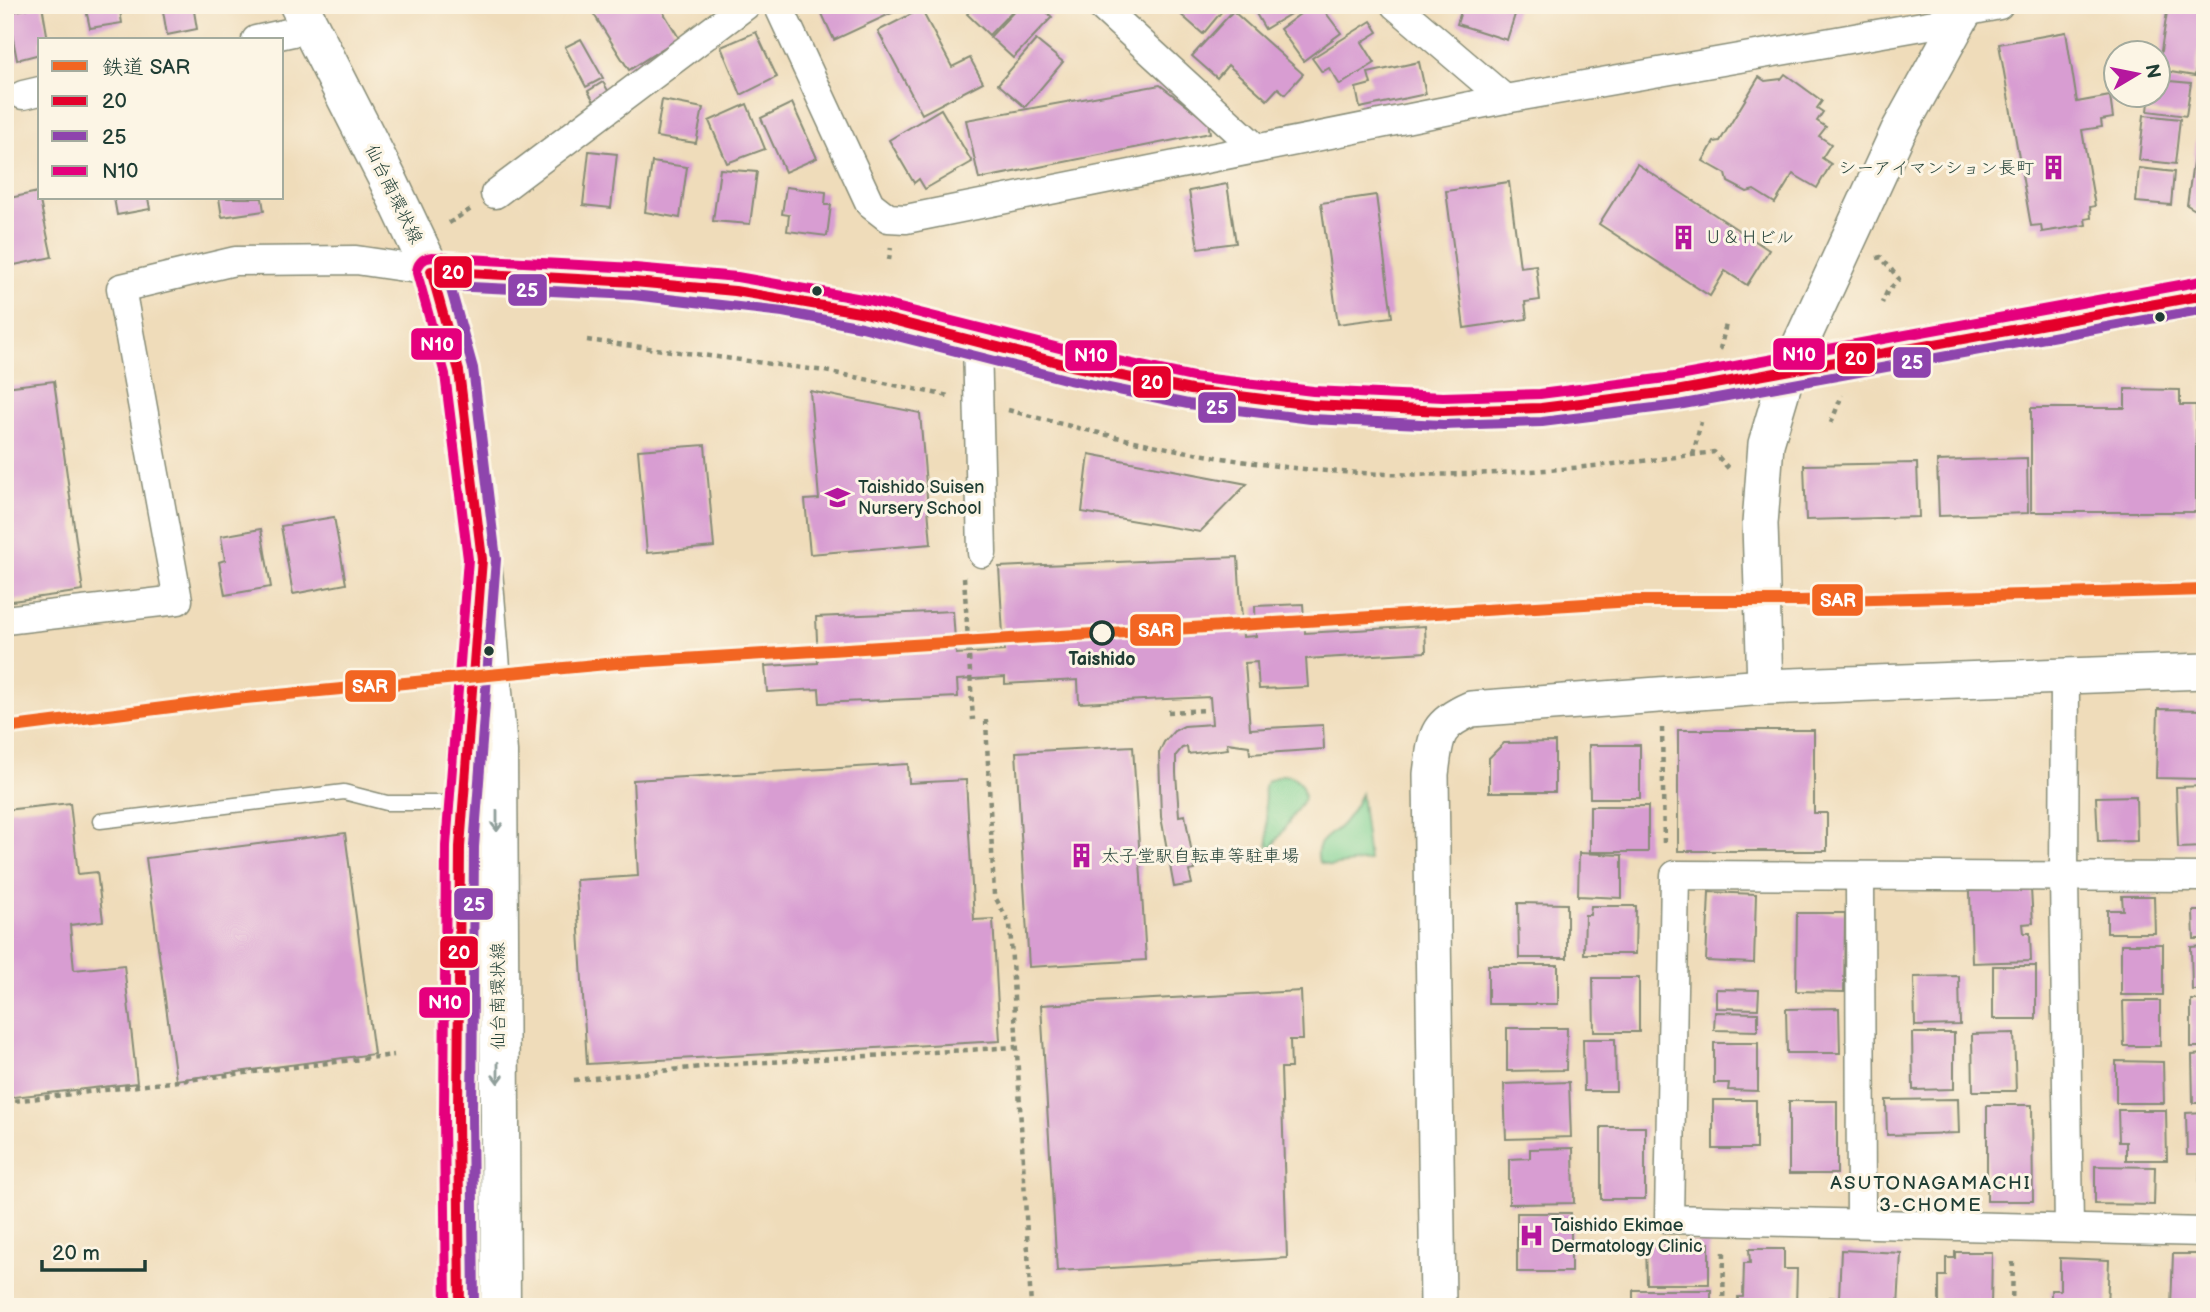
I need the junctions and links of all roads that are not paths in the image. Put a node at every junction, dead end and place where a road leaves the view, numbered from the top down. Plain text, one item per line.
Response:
1 (746, 5) edge
2 (778, 5) edge
3 (1100, 5) edge
4 (1395, 5) edge
5 (1999, 5) edge
6 (1966, 9) edge
7 (305, 17) edge
8 (1425, 17) edge
9 (260, 38) edge
10 (1505, 99) junction
11 (1256, 148) junction
12 (495, 194) dead end
13 (431, 271) junction
14 (2205, 295) edge
15 (977, 341) junction
16 (1787, 373) junction
17 (982, 553) dead end
18 (482, 559) junction
19 (5, 620) edge
20 (2205, 671) edge
21 (2066, 675) junction
22 (1765, 687) junction
23 (462, 803) junction
24 (100, 821) dead end
25 (1860, 876) junction
26 (2064, 877) junction
27 (2205, 877) edge
28 (1861, 1223) junction
29 (2069, 1228) junction
30 (2205, 1232) edge
31 (460, 1307) edge
32 (501, 1307) edge
33 (1438, 1307) edge

1 - 12 street
2 - 11 street
3 - 11 street
4 - 8 street
5 - 6 street
6 - 10 street
6 - 16 street
7 - 9 street
7 - 13 main road, 仙台南環状線
8 - 10 street
10 - 11 street
13 - 15 street
13 - 18 main road, 仙台南環状線
13 - 19 street
14 - 16 street
15 - 16 street
15 - 17 street
16 - 22 street
18 - 23 main road, 仙台南環状線
18 -> 32 main road, 仙台南環状線
20 - 21 street
21 - 22 street
21 - 26 street
22 - 33 street
23 - 24 lane
23 - 31 main road, 仙台南環状線
25 - 26 street
25 - 28 street
25 - 28 street
26 - 27 street
26 - 29 street
28 - 29 street
29 - 30 street

